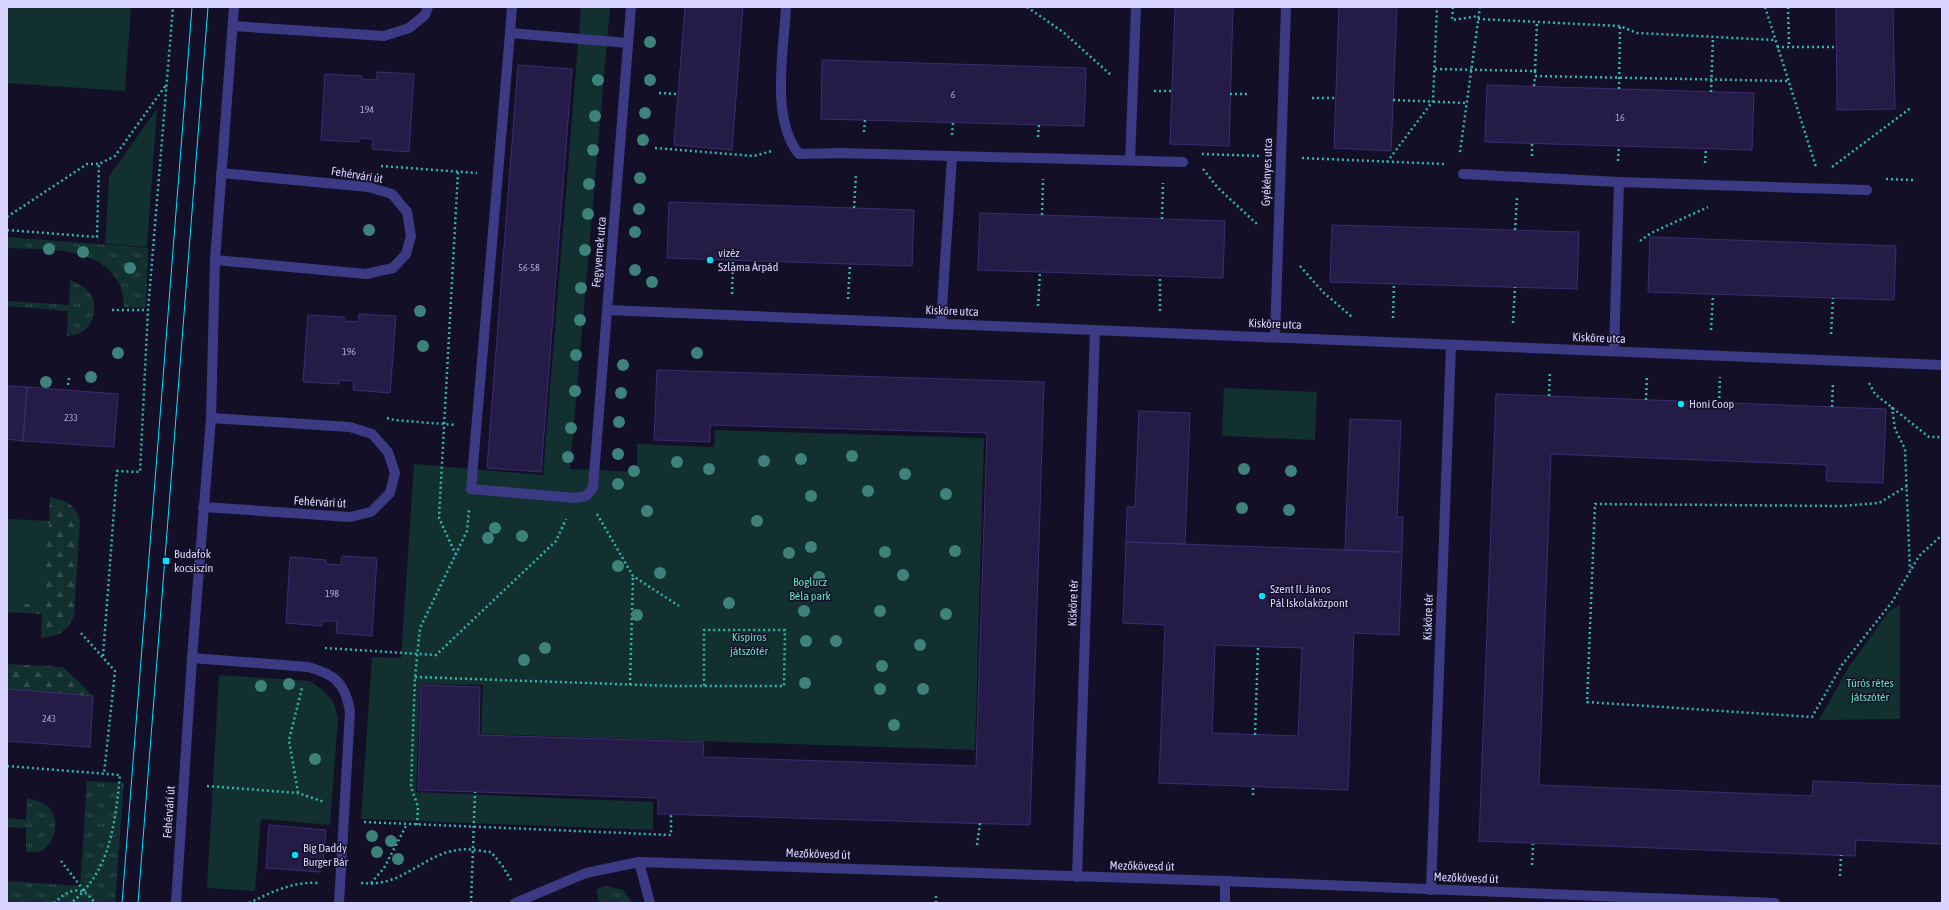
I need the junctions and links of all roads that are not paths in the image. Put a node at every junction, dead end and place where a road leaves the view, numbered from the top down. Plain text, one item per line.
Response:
1 (234, 7) edge
2 (428, 7) edge
3 (512, 7) edge
4 (631, 7) edge
5 (786, 7) edge
6 (1136, 7) edge
7 (1286, 7) edge
8 (233, 26) junction
9 (510, 33) junction
10 (628, 43) junction
11 (952, 156) junction
12 (1130, 161) junction
13 (1183, 162) dead end
14 (222, 173) junction
15 (1462, 174) road end
16 (1619, 182) junction
17 (1868, 190) dead end
18 (215, 260) junction
19 (607, 310) junction
20 (941, 323) junction
21 (1095, 330) junction
22 (1274, 337) junction
23 (1451, 345) junction
24 (1614, 351) junction
25 (1942, 365) edge
26 (211, 418) junction
27 (203, 507) junction
28 (192, 658) junction
29 (639, 862) junction
30 (1077, 877) junction
31 (1225, 881) junction
32 (1431, 890) junction
33 (518, 901) edge
34 (176, 903) edge
35 (339, 903) edge
36 (650, 903) edge
37 (1224, 903) edge
38 (1775, 903) edge

1 - 8 street, Fehérvári út
2 - 8 street
3 - 9 street
4 - 10 street, Fegyvernek utca
5 - 11 street
6 - 12 street
7 - 22 street, Gyékényes utca
8 - 14 street, Fehérvári út
9 - 10 street
9 - 19 street, Fegyvernek utca
10 - 19 street, Fegyvernek utca
11 - 12 street
11 - 20 street
12 - 13 street
14 - 18 street, Fehérvári út
14 - 18 street, Fehérvári út
15 - 16 street
16 - 17 street
16 - 24 street
18 - 26 street, Fehérvári út
19 - 20 street, Kisköre utca
20 - 21 street, Kisköre utca
21 - 22 street, Kisköre utca
21 - 30 street, Kisköre tér
22 - 23 street, Kisköre utca
23 - 24 street, Kisköre utca
23 - 32 street, Kisköre tér
24 - 25 street, Kisköre utca
26 - 27 street, Fehérvári út
26 - 27 street, Fehérvári út
27 - 28 street, Fehérvári út
28 - 34 street, Fehérvári út
28 - 35 street
29 - 30 street, Mezőkövesd út
29 - 33 street, Mezőkövesd út
29 - 36 street
30 - 31 street, Mezőkövesd út
31 - 32 street, Mezőkövesd út
31 - 37 street
32 - 38 street, Mezőkövesd út

